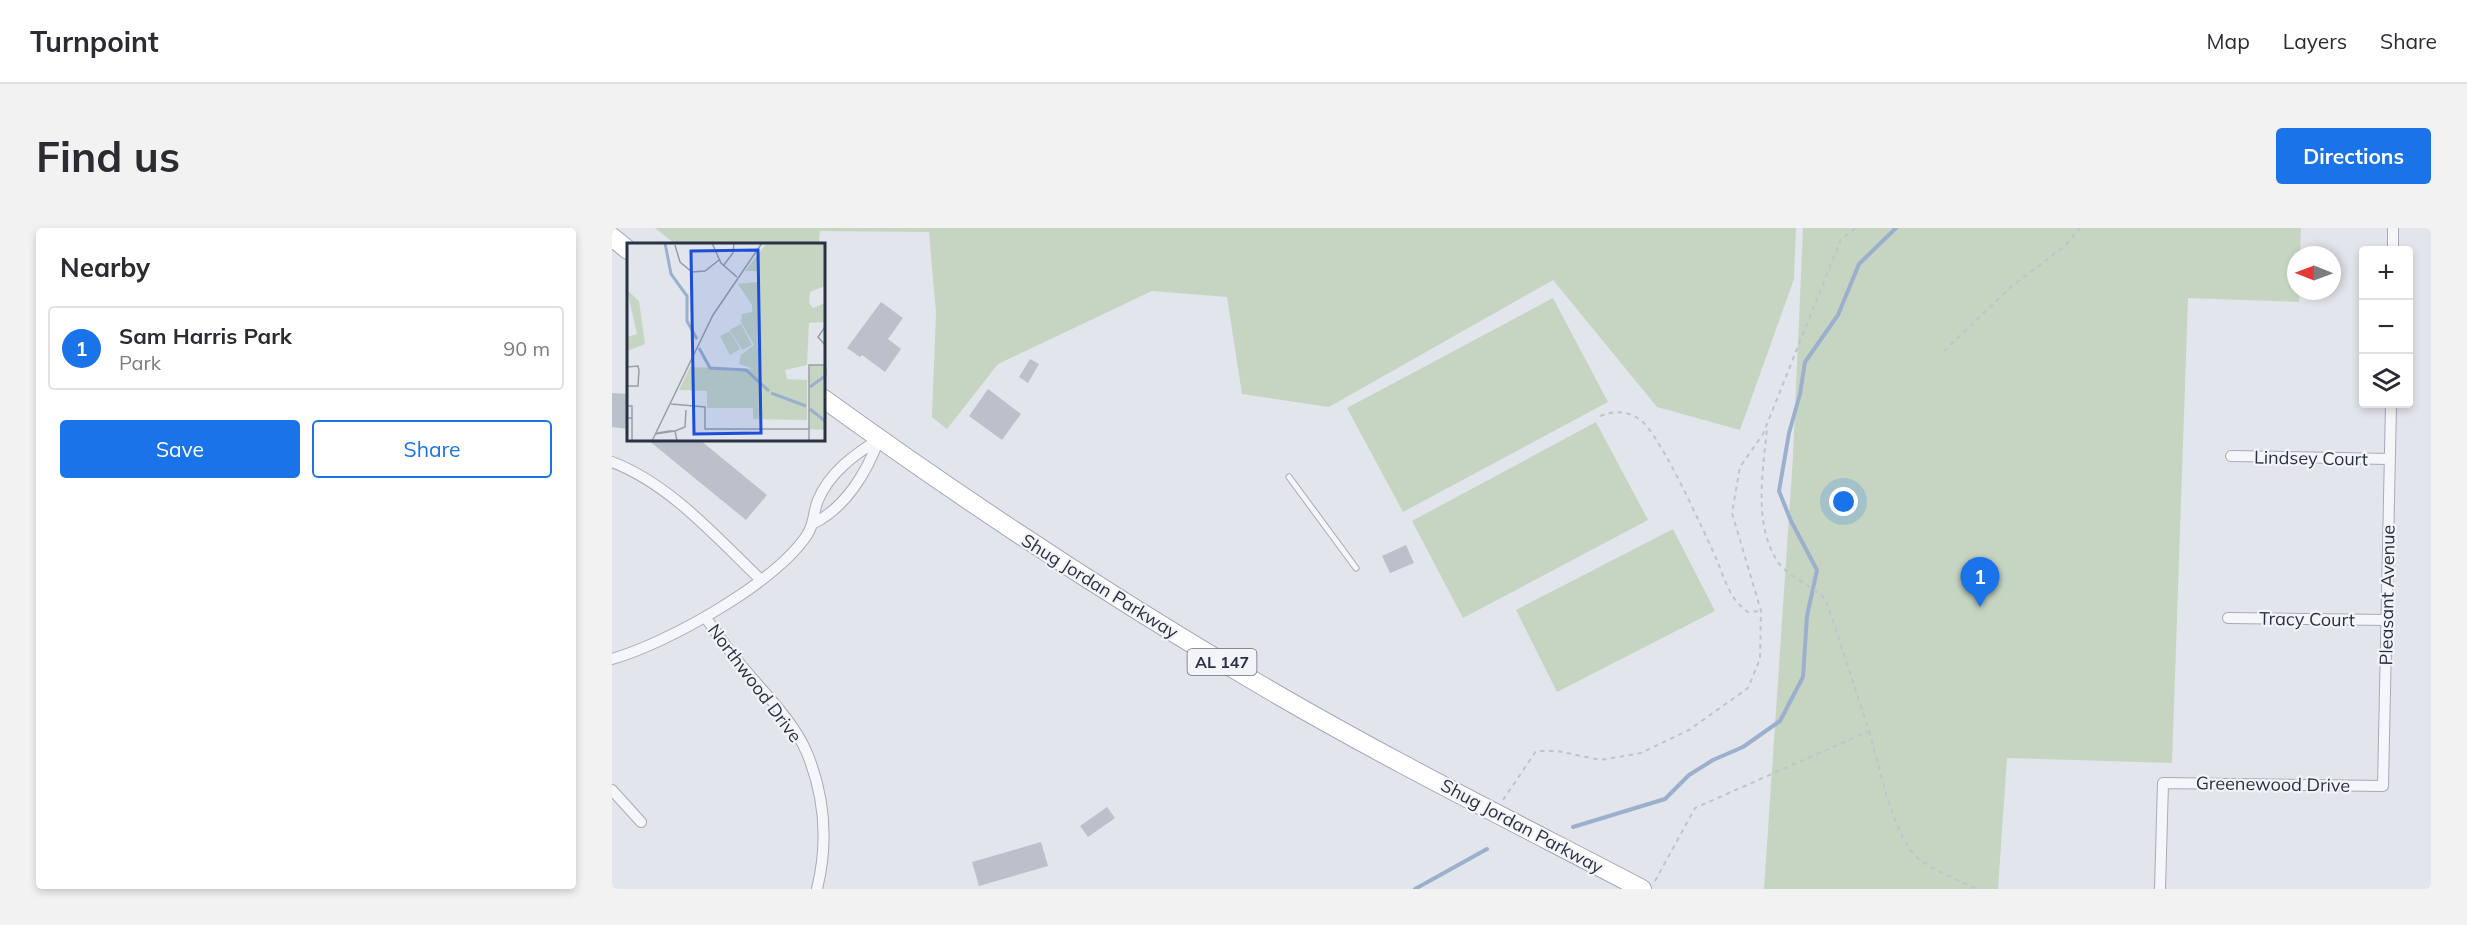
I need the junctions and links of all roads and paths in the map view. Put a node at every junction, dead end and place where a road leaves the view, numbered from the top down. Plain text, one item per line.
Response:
1 (1856, 228) edge
2 (2080, 228) edge
3 (2393, 228) edge
4 (612, 237) edge
5 (2393, 246) edge
6 (627, 249) edge
7 (1944, 351) dead end
8 (825, 400) edge
9 (2391, 408) edge
10 (1600, 416) dead end
11 (1767, 425) junction
12 (879, 439) junction
13 (2231, 456) dead end
14 (2390, 459) junction
15 (612, 462) edge
16 (1289, 477) dead end
17 (814, 523) junction
18 (1356, 568) dead end
19 (760, 579) junction
20 (1761, 611) junction
21 (705, 617) junction
22 (2228, 618) dead end
23 (2386, 620) junction
24 (612, 659) edge
25 (1869, 731) junction
26 (2384, 786) joint
27 (612, 789) edge
28 (1496, 812) junction
29 (640, 822) dead end
30 (817, 889) edge
31 (1642, 889) edge
32 (1651, 889) edge
33 (1977, 889) edge
34 (2160, 889) edge

1 - 11 path
2 - 7 path
3 - 5 street
4 - 6 main road
8 - 12 main road, Shug Jordan Parkway / AL 147
9 - 14 street, Pleasant Avenue
10 - 20 path
11 - 20 path
11 - 25 path
12 - 17 street
12 - 17 street
12 - 28 main road, Shug Jordan Parkway / AL 147
13 - 14 street, Lindsey Court
14 - 23 street, Pleasant Avenue
15 - 19 street
16 - 18 lane
17 - 19 street
19 - 21 street
20 - 28 path
21 - 24 street
21 - 30 street, Northwood Drive
22 - 23 street, Tracy Court
23 - 26 street, Pleasant Avenue
25 - 32 path
25 - 33 path
26 - 34 street, Greenewood Drive
27 - 29 street
28 - 31 main road, Shug Jordan Parkway / AL 147

